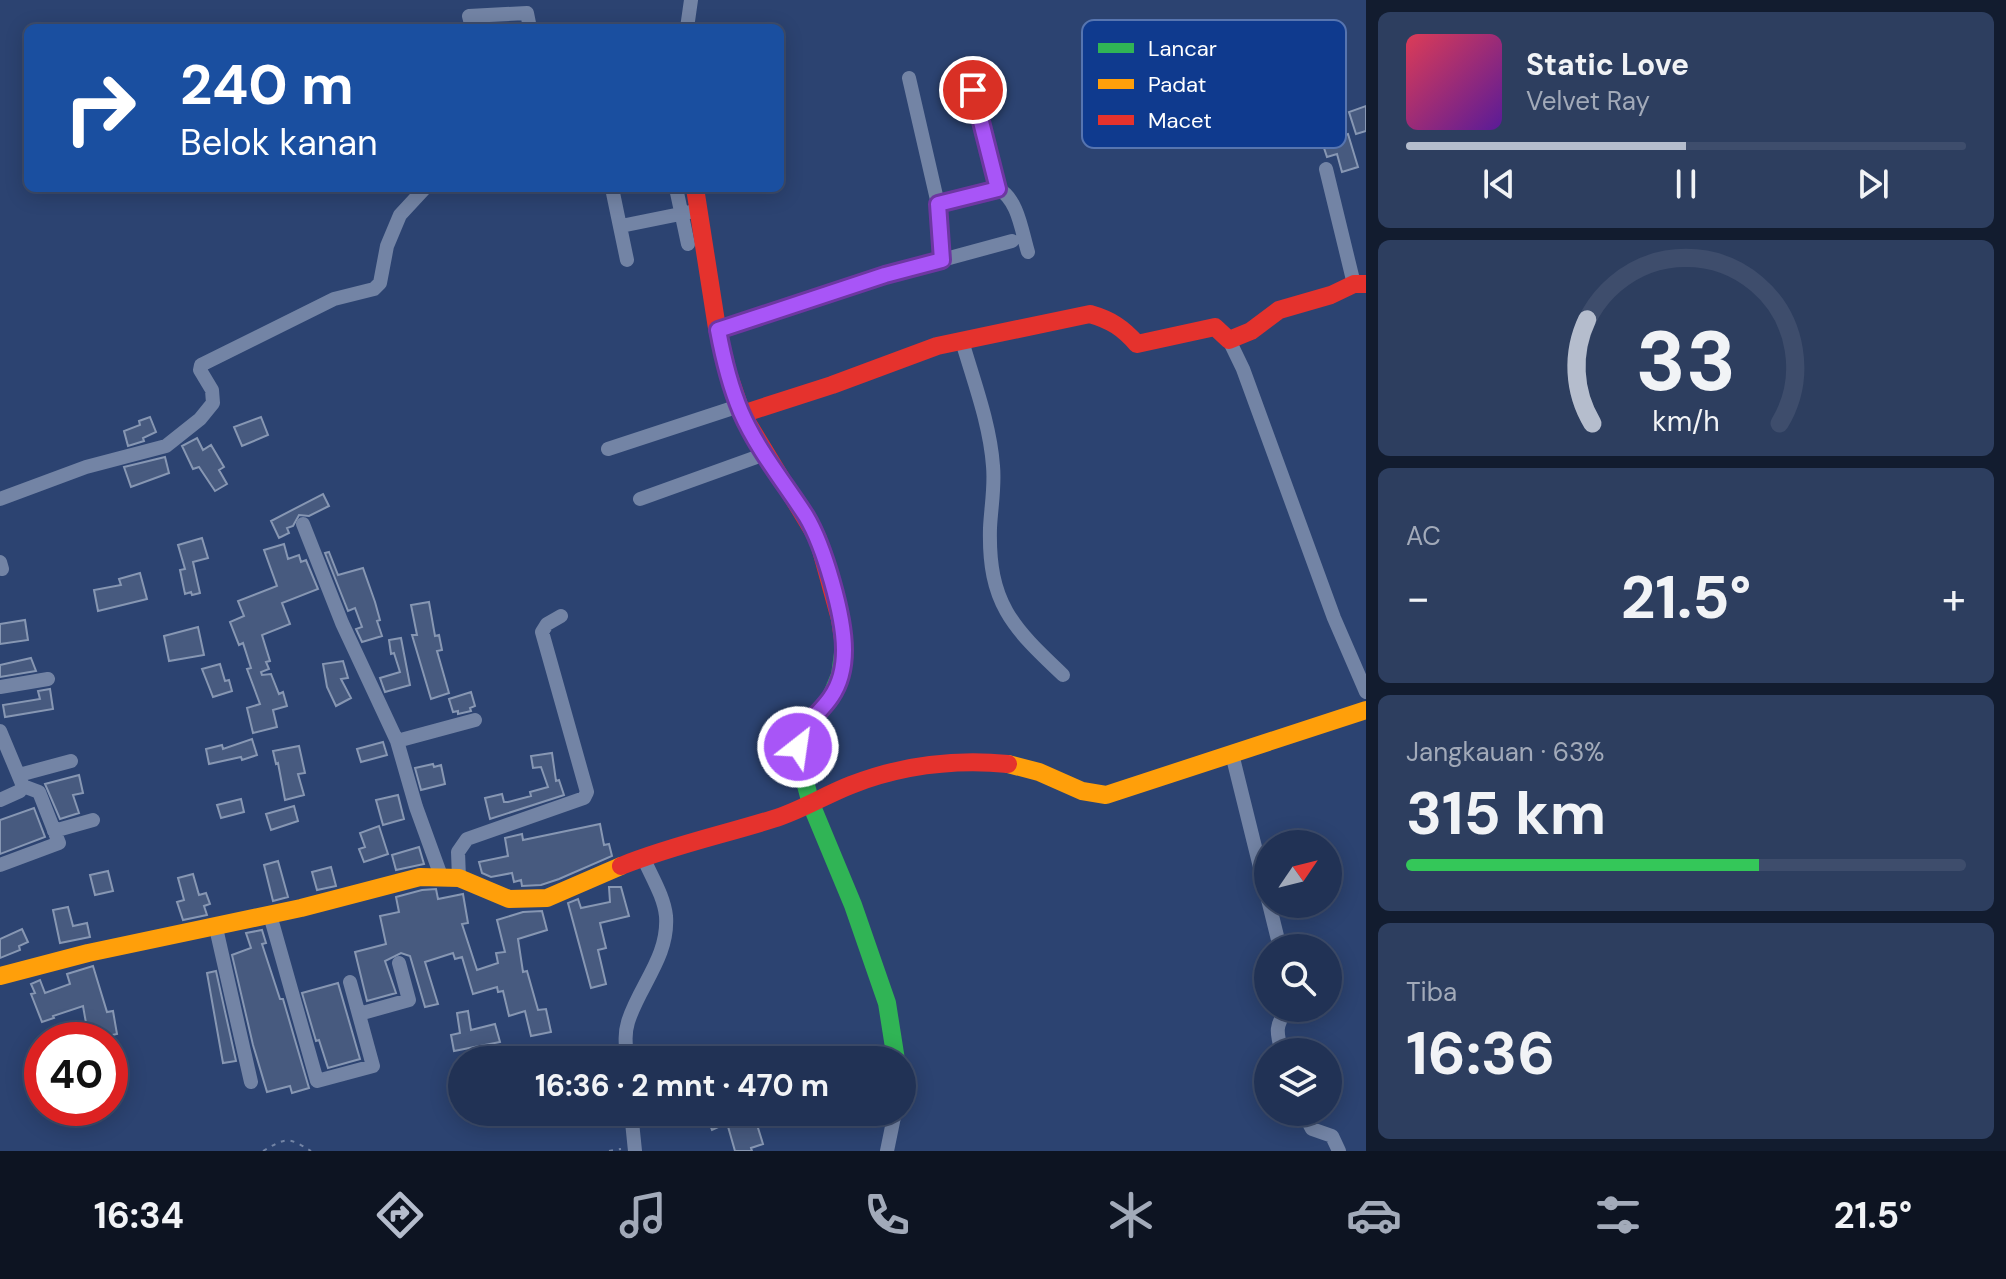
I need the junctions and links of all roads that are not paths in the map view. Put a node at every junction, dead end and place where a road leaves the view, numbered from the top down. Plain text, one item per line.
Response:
1 (691, 0) edge
2 (471, 24) edge
3 (529, 24) edge
4 (688, 24) edge
5 (967, 65) dead end
6 (909, 78) dead end
7 (1326, 169) dead end
8 (998, 189) junction
9 (421, 192) edge
10 (678, 192) edge
11 (694, 192) edge
12 (613, 193) dead end
13 (938, 204) junction
14 (691, 212) junction
15 (621, 226) junction
16 (1012, 241) dead end
17 (688, 244) dead end
18 (1028, 252) dead end
19 (627, 260) dead end
20 (942, 260) junction
21 (1360, 284) edge
22 (718, 330) junction
23 (1229, 340) junction
24 (962, 341) junction
25 (741, 410) junction
26 (608, 449) dead end
27 (765, 454) junction
28 (0, 499) edge
29 (640, 499) dead end
30 (303, 524) dead end
31 (561, 616) dead end
32 (1063, 675) dead end
33 (48, 679) dead end
34 (0, 687) edge
35 (1366, 692) edge
36 (1366, 710) edge
37 (475, 720) dead end
38 (0, 731) edge
39 (397, 741) junction
40 (1232, 754) junction
41 (71, 761) dead end
42 (21, 780) junction
43 (0, 800) edge
44 (811, 804) junction
45 (93, 820) dead end
46 (54, 831) junction
47 (643, 857) junction
48 (0, 865) edge
49 (450, 877) junction
50 (270, 915) junction
51 (216, 928) junction
52 (1277, 934) edge
53 (399, 963) dead end
54 (0, 976) edge
55 (350, 982) dead end
56 (359, 1014) junction
57 (626, 1046) edge
58 (894, 1046) edge
59 (251, 1082) dead end
60 (632, 1126) edge
61 (892, 1126) edge
62 (1310, 1126) edge
63 (635, 1151) edge
64 (887, 1151) edge
65 (1339, 1151) edge

1 - 4 street
2 - 3 street
5 - 8 street
6 - 13 street
7 - 21 street
8 - 13 street
8 - 18 street
9 - 28 street
10 - 14 street
11 - 14 street
12 - 15 street
13 - 20 street
14 - 15 street
14 - 17 street
14 - 22 street
15 - 19 street
16 - 20 street
20 - 22 street
21 - 23 street
22 - 25 street
23 - 24 street
23 - 35 street
24 - 25 street
24 - 32 street
25 - 26 street
25 - 27 street
27 - 29 street
27 - 44 street
30 - 39 street
31 - 49 street
33 - 34 street
36 - 40 street
37 - 39 street
38 - 42 street
39 - 49 street
40 - 44 street
40 - 52 street
41 - 42 street
42 - 43 street
42 - 46 street
44 - 47 street
44 - 58 street
45 - 46 street
46 - 48 street
47 - 49 street
47 - 57 street
49 - 50 street
50 - 51 street
50 - 56 street
51 - 54 street
51 - 59 street
53 - 56 street
55 - 56 street
60 - 63 street
61 - 64 street
62 - 65 street

